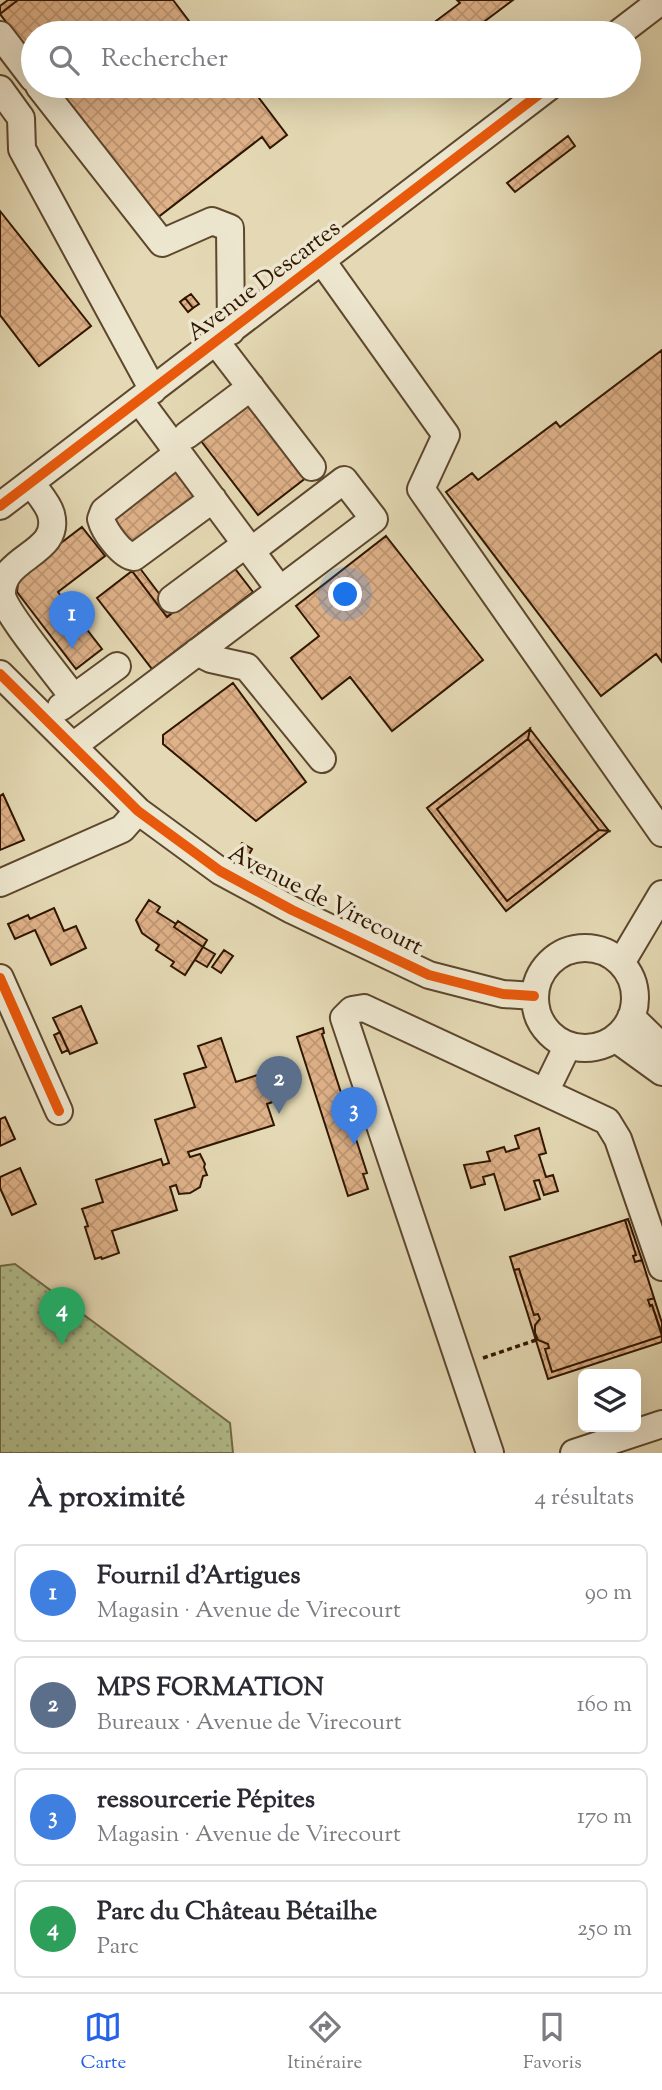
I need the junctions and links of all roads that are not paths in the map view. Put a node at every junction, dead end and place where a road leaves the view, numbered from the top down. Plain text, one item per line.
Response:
1 (662, 0) edge
2 (635, 21) edge
3 (0, 35) edge
4 (21, 62) edge
5 (0, 89) edge
6 (48, 98) edge
7 (534, 98) edge
8 (322, 261) junction
9 (223, 336) junction
10 (251, 387) junction
11 (146, 395) junction
12 (183, 444) junction
13 (312, 467) dead end
14 (31, 482) junction
15 (213, 499) junction
16 (0, 506) edge
17 (248, 547) junction
18 (279, 590) junction
19 (172, 599) dead end
20 (197, 652) junction
21 (117, 666) dead end
22 (0, 674) edge
23 (73, 697) junction
24 (46, 719) junction
25 (73, 746) junction
26 (322, 759) dead end
27 (138, 811) junction
28 (662, 834) edge
29 (0, 883) edge
30 (662, 894) edge
31 (621, 962) junction
32 (0, 978) edge
33 (534, 996) junction
34 (631, 1017) junction
35 (615, 1038) junction
36 (568, 1045) junction
37 (662, 1047) edge
38 (662, 1072) edge
39 (545, 1092) junction
40 (59, 1111) dead end
41 (662, 1267) edge
42 (662, 1424) edge
43 (490, 1453) edge
44 (574, 1453) edge

1 - 2 street
3 - 4 street
5 - 11 street
6 - 9 street
7 - 8 street, Avenue Descartes
8 - 9 street, Avenue Descartes
8 - 28 street
9 - 10 street
9 - 11 street, Avenue Descartes
10 - 12 street
10 - 13 street
11 - 12 street
11 - 14 street, Avenue Descartes
12 - 15 street
12 - 15 street
14 - 16 street, Avenue Descartes
14 - 23 street
15 - 17 street
17 - 18 street
17 - 18 street
17 - 19 street
18 - 20 street
20 - 25 street
20 - 26 street
21 - 23 street
22 - 24 street, Avenue de Virecourt
23 - 24 street
24 - 25 street, Avenue de Virecourt
25 - 27 street, Avenue de Virecourt
27 - 29 street
27 - 33 street, Avenue de Virecourt
30 - 31 street
31 - 33 street
31 - 34 street
32 - 40 street
33 - 36 street
34 - 35 street
34 - 37 street
35 - 36 street
35 - 38 street
36 - 39 street
39 - 41 street
39 - 43 street
42 - 44 street

